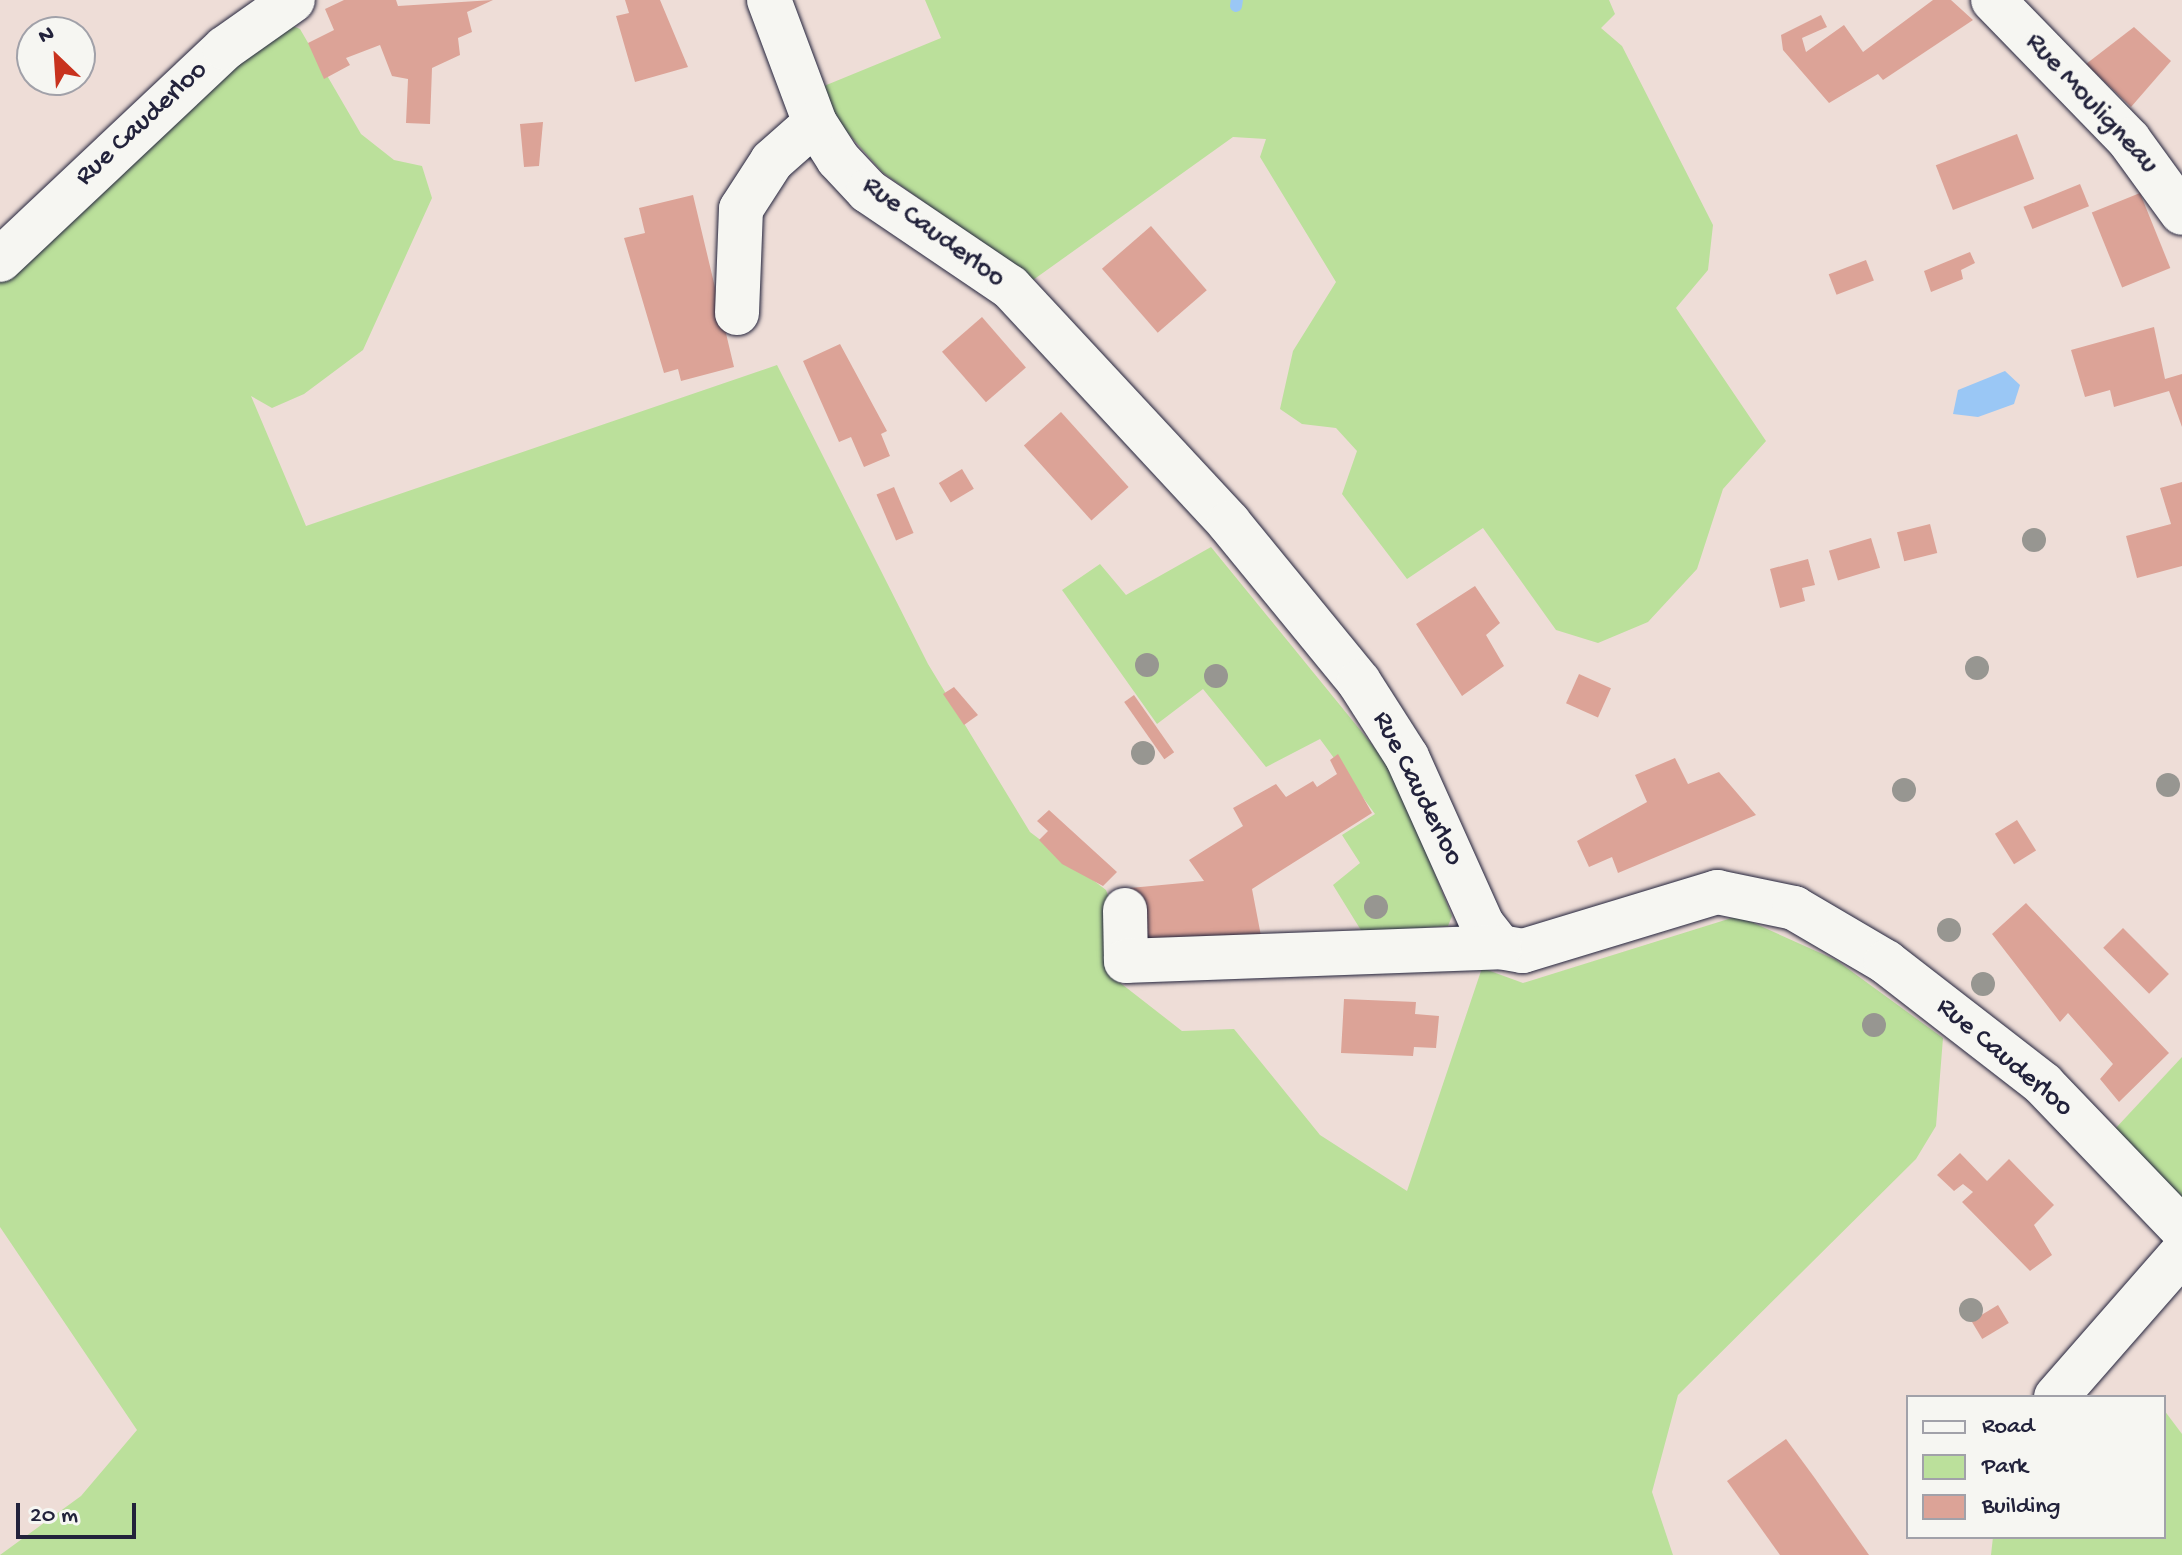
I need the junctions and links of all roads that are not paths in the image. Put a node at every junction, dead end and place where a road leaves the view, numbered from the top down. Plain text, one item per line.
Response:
1 (293, 0) edge
2 (769, 0) edge
3 (1993, 0) edge
4 (815, 123) junction
5 (2182, 213) edge
6 (0, 260) edge
7 (737, 313) dead end
8 (1125, 910) dead end
9 (1500, 947) junction
10 (2182, 1229) edge
11 (2182, 1253) edge
12 (2058, 1395) edge

1 - 6 street, Rue Cauderloo
2 - 4 street, Rue Cauderloo
3 - 5 street, Rue Mouligneau
4 - 7 street
4 - 9 street, Rue Cauderloo
8 - 9 street
9 - 10 street, Rue Cauderloo
11 - 12 street

